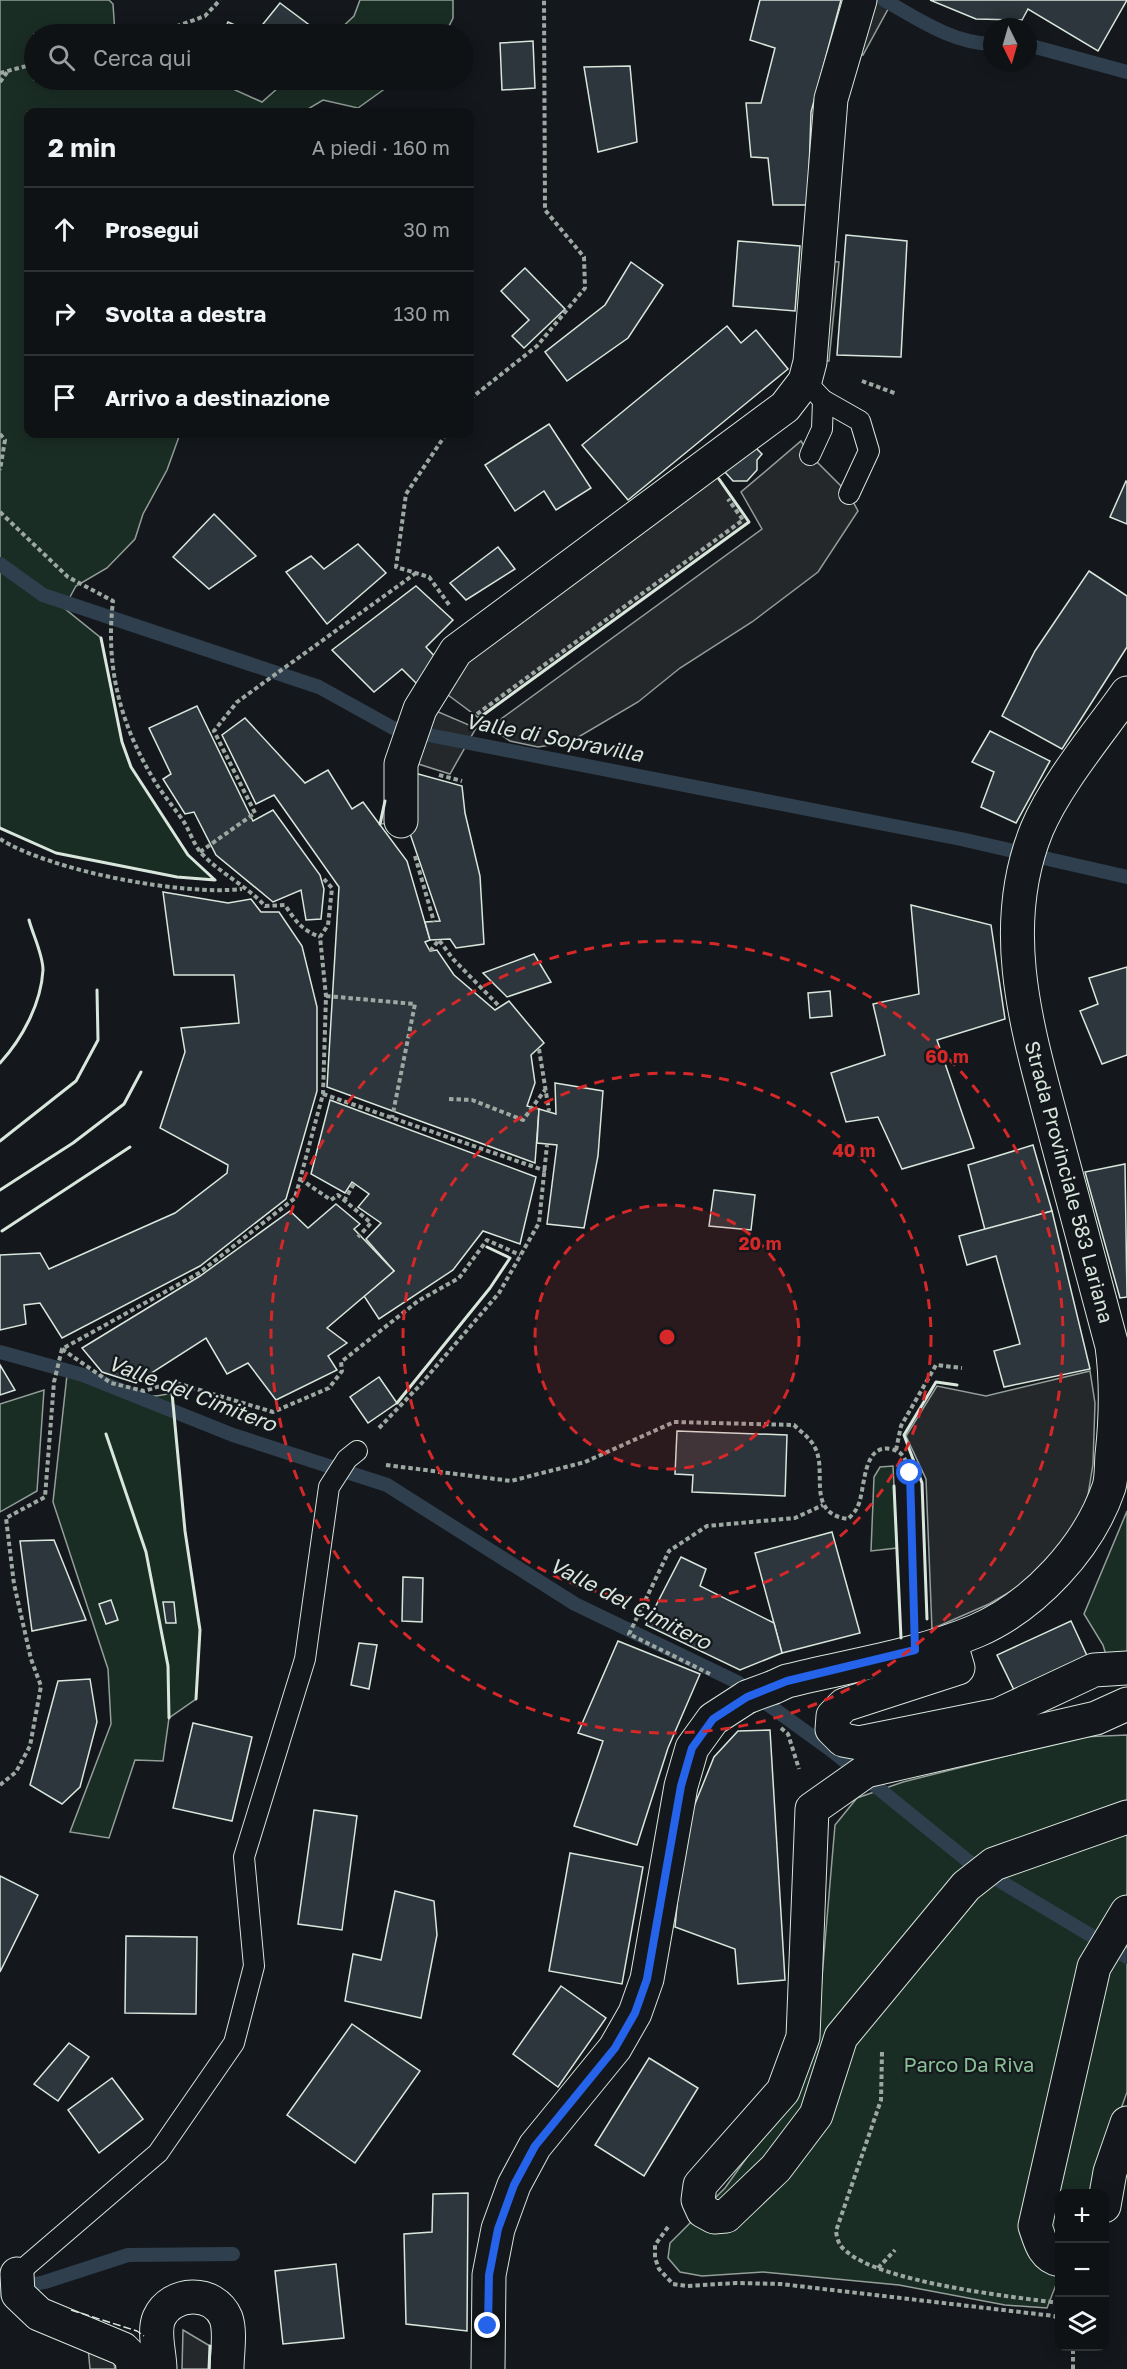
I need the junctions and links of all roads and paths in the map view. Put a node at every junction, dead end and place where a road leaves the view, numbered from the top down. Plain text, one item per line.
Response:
1 (220, 0) edge
2 (544, 0) edge
3 (860, 0) edge
4 (183, 24) edge
5 (24, 66) edge
6 (8, 70) junction
7 (0, 73) edge
8 (0, 82) edge
9 (814, 391) junction
10 (474, 396) edge
11 (0, 434) edge
12 (443, 438) edge
13 (810, 454) dead end
14 (705, 467) junction
15 (0, 470) edge
16 (849, 494) dead end
17 (0, 512) edge
18 (416, 573) junction
19 (474, 638) junction
20 (1127, 693) edge
21 (477, 714) dead end
22 (401, 821) joint
23 (0, 839) edge
24 (200, 852) junction
25 (324, 879) dead end
26 (243, 889) junction
27 (434, 922) dead end
28 (320, 938) junction
29 (430, 951) dead end
30 (326, 996) junction
31 (500, 1006) dead end
32 (539, 1049) dead end
33 (545, 1090) junction
34 (322, 1094) junction
35 (449, 1100) dead end
36 (549, 1111) dead end
37 (392, 1118) junction
38 (548, 1145) dead end
39 (546, 1171) junction
40 (300, 1179) junction
41 (355, 1182) dead end
42 (344, 1201) junction
43 (358, 1237) dead end
44 (520, 1256) junction
45 (62, 1349) junction
46 (962, 1368) dead end
47 (896, 1450) junction
48 (352, 1455) junction
49 (823, 1505) junction
50 (950, 1641) junction
51 (915, 1650) junction
52 (1127, 1668) edge
53 (713, 1675) dead end
54 (1127, 1704) edge
55 (772, 1720) dead end
56 (0, 1785) edge
57 (812, 1809) junction
58 (1127, 1817) edge
59 (1123, 1918) edge
60 (882, 1988) junction
61 (1127, 2122) edge
62 (1107, 2189) edge
63 (698, 2200) junction
64 (895, 2250) dead end
65 (1055, 2259) edge
66 (877, 2269) junction
67 (17, 2284) joint
68 (1055, 2302) edge
69 (1055, 2317) edge
70 (1073, 2351) edge
71 (133, 2369) edge
72 (160, 2369) edge
73 (227, 2369) edge
74 (488, 2369) edge
75 (1073, 2369) edge

1 - 4 path
2 - 10 path
3 - 9 street
5 - 6 path
6 - 7 path
6 - 8 path
9 - 13 lane
9 - 14 street
9 - 16 lane
11 - 15 path
12 - 18 path
14 - 19 street
14 - 21 path
17 - 24 path
18 - 19 path
18 - 24 path
19 - 22 street
20 - 50 street, Strada Provinciale 583 Lariana
22 - 27 path
23 - 26 path
24 - 26 path
25 - 28 path
26 - 28 path
28 - 30 path
29 - 31 path
30 - 34 path
30 - 37 path
32 - 33 path
33 - 35 path
33 - 36 path
34 - 37 path
34 - 40 path
37 - 39 path
38 - 39 path
39 - 44 path
40 - 42 path
40 - 45 path
41 - 42 path
42 - 43 path
44 - 45 path
44 - 48 path
45 - 56 path
46 - 47 path
47 - 49 path
47 - 51 path
48 - 49 path
48 - 67 lane
49 - 53 path
50 - 51 street, Strada Provinciale 583 Lariana
50 - 52 street
51 - 74 street, Strada Provinciale 583 Lariana
54 - 57 street
55 - 57 path
57 - 63 street
58 - 60 street
59 - 65 street
60 - 63 street
60 - 66 path
61 - 62 street
63 - 69 path
64 - 66 path
66 - 68 path
67 - 71 street
70 - 75 path
72 - 73 street

